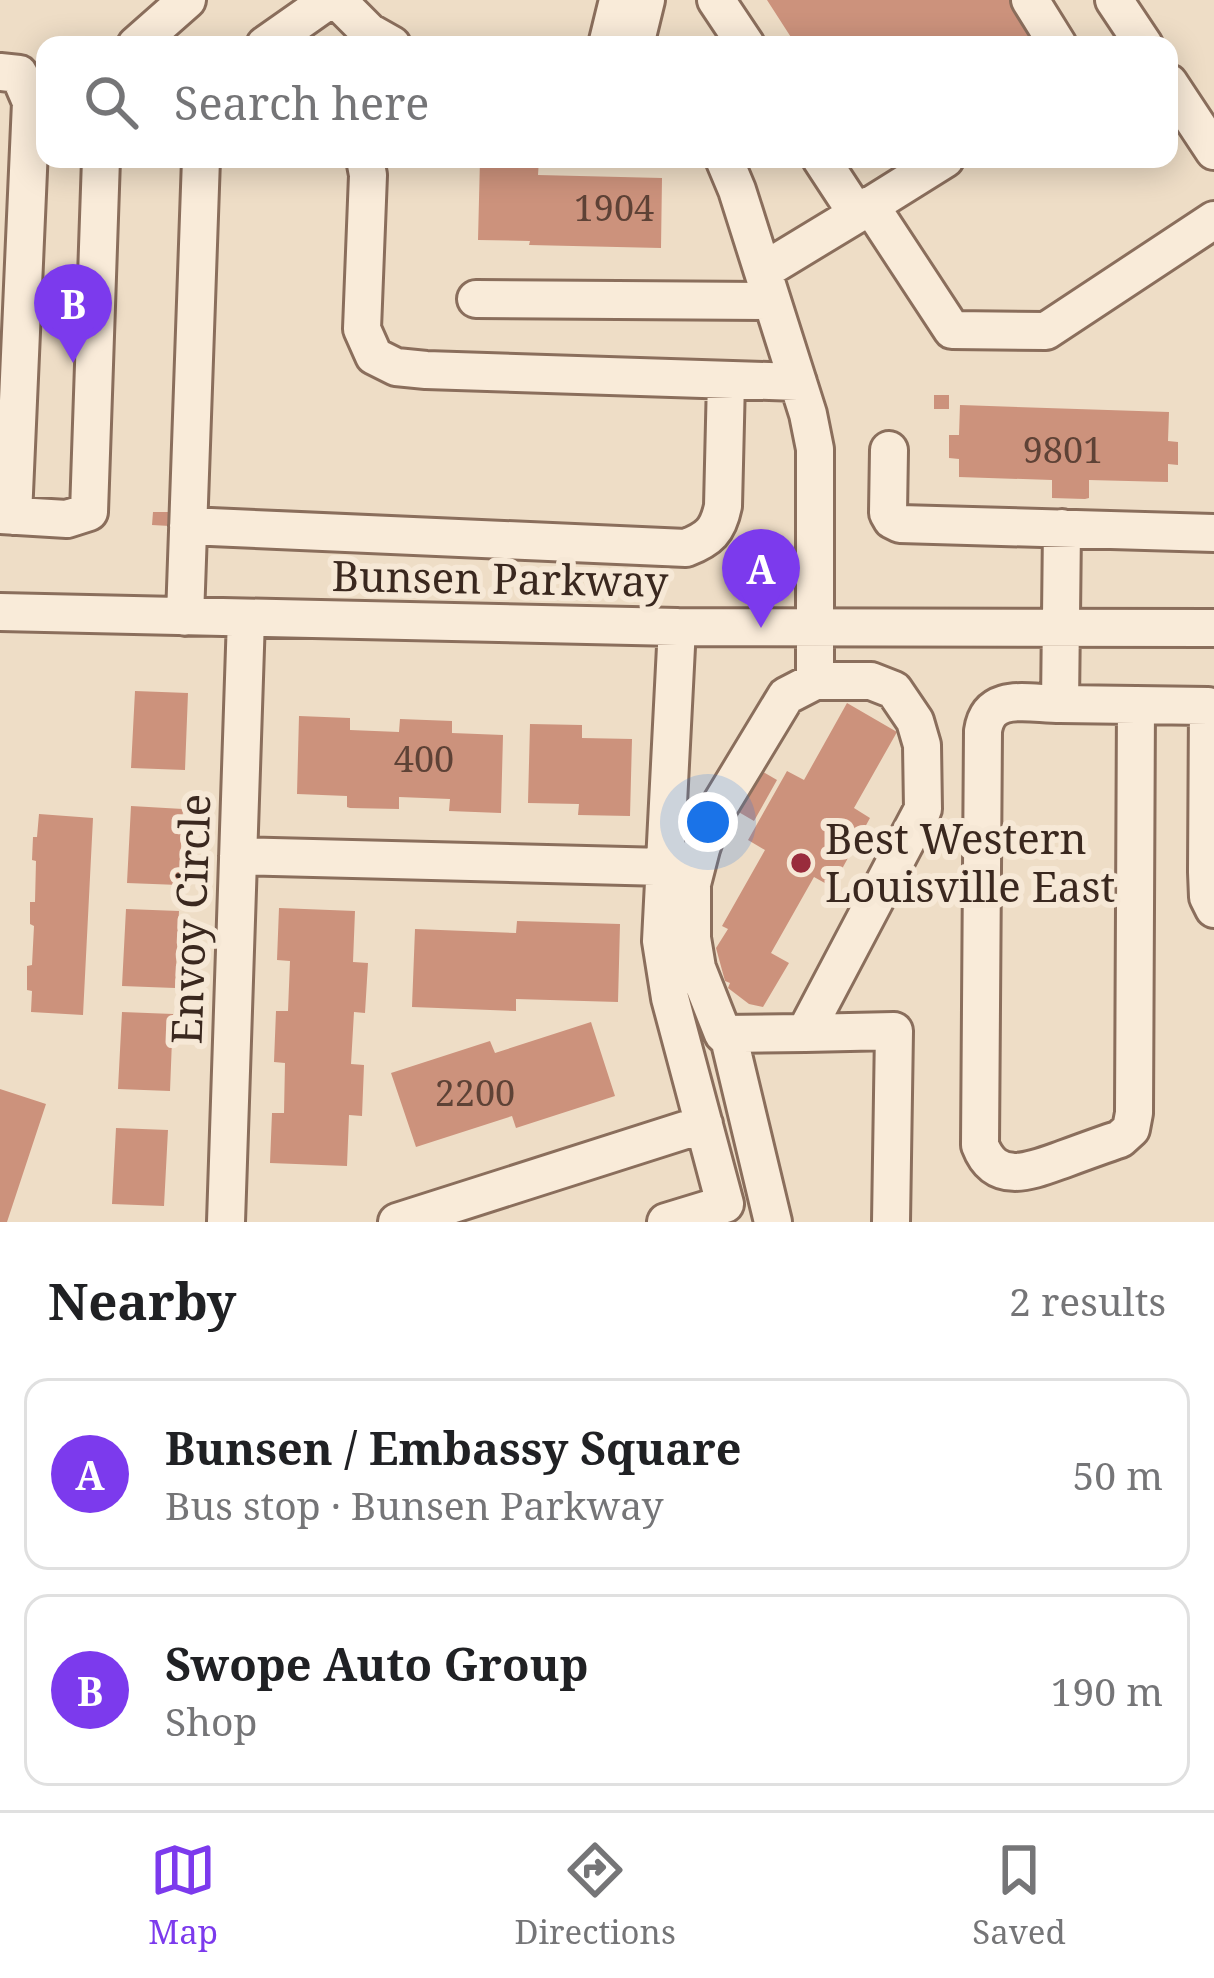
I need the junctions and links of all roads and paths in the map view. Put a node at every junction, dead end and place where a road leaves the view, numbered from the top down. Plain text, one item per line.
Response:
1 (188, 0) edge
2 (618, 0) edge
3 (646, 0) edge
4 (716, 0) edge
5 (1030, 0) edge
6 (1114, 0) edge
7 (337, 1) edge
8 (146, 36) edge
9 (280, 36) edge
10 (376, 36) edge
11 (609, 36) edge
12 (637, 36) edge
13 (740, 36) edge
14 (1052, 36) edge
15 (1132, 36) edge
16 (0, 72) edge
17 (1178, 97) edge
18 (1214, 151) edge
19 (101, 168) edge
20 (201, 168) edge
21 (367, 168) edge
22 (727, 168) edge
23 (829, 168) edge
24 (930, 168) edge
25 (864, 209) junction
26 (1214, 220) edge
27 (768, 286) junction
28 (476, 298) dead end
29 (726, 380) junction
30 (798, 382) junction
31 (890, 449) dead end
32 (6, 515) edge
33 (188, 526) junction
34 (1062, 528) junction
35 (1214, 532) edge
36 (0, 612) edge
37 (185, 617) junction
38 (246, 618) junction
39 (677, 627) junction
40 (817, 628) junction
41 (1061, 628) junction
42 (1214, 628) edge
43 (815, 681) junction
44 (1060, 704) junction
45 (1136, 705) junction
46 (1211, 706) edge
47 (238, 856) junction
48 (665, 867) junction
49 (1214, 909) edge
50 (805, 1033) junction
51 (728, 1034) junction
52 (704, 1124) junction
53 (226, 1222) edge
54 (397, 1222) edge
55 (666, 1222) edge
56 (772, 1222) edge
57 (891, 1222) edge

1 - 8 street
2 - 11 street
3 - 12 street
4 - 13 street
5 - 14 street
6 - 15 street
7 - 9 street
7 - 10 street
16 - 32 street
17 - 18 street
19 - 32 street
20 - 33 street
21 - 29 street
22 - 27 street
23 - 25 street
24 - 25 street
25 - 26 street
25 - 27 street
27 - 28 street
27 - 30 street
29 - 30 street
29 - 33 street
30 - 40 street
31 - 34 street
33 - 37 street
34 - 35 street
34 - 41 street
36 - 37 street, Bunsen Parkway
37 - 38 street, Bunsen Parkway
38 - 39 street, Bunsen Parkway
38 - 47 street, Envoy Circle
39 - 40 street, Bunsen Parkway
39 - 48 street
40 - 41 street, Bunsen Parkway
40 - 43 street
41 - 42 street, Bunsen Parkway
41 - 44 street
43 - 50 street
43 - 51 street
44 - 45 street
44 - 45 street
45 - 46 street
46 - 49 street
47 - 48 street
47 - 53 street, Envoy Circle
48 - 52 street
50 - 51 street
50 - 57 street
51 - 56 street
52 - 54 street
52 - 55 street

